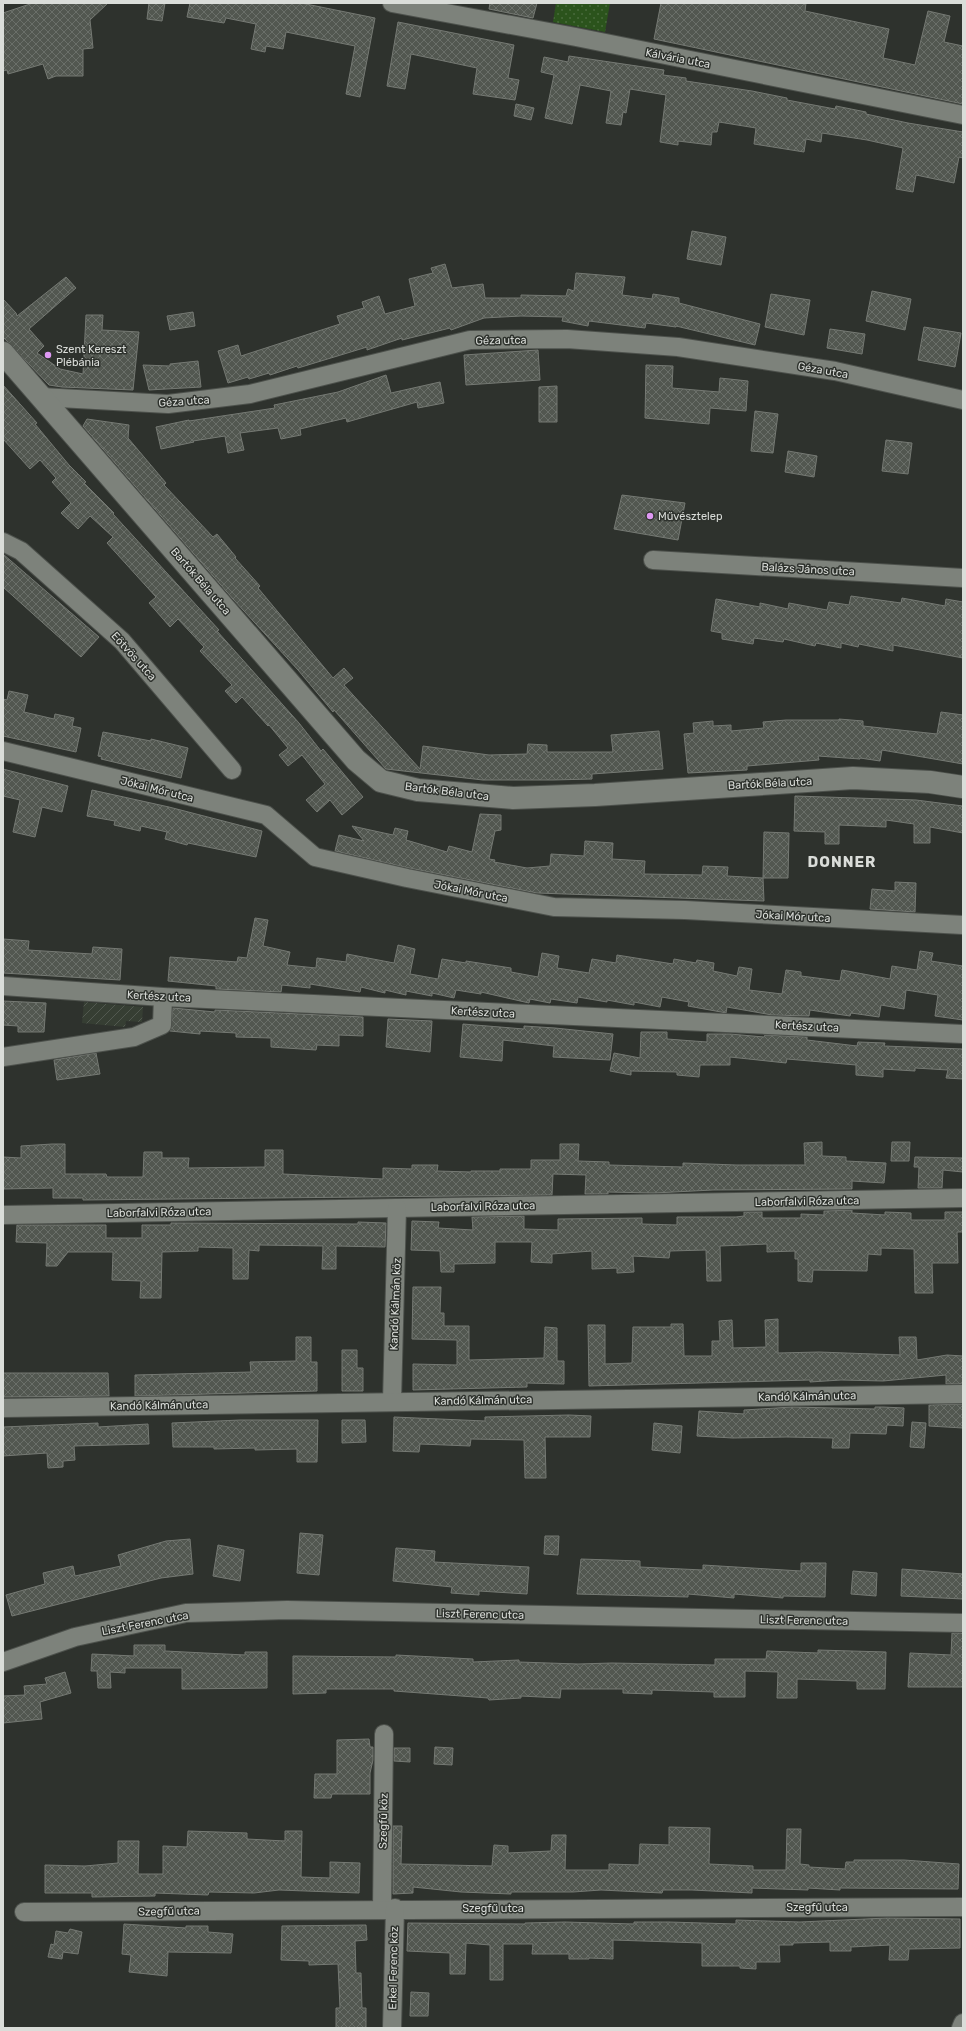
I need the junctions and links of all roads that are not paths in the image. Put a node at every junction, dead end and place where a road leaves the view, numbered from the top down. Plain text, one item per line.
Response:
1 (392, 3) edge
2 (963, 115) edge
3 (3, 353) edge
4 (41, 397) junction
5 (963, 400) edge
6 (3, 542) edge
7 (653, 560) dead end
8 (963, 578) edge
9 (3, 751) edge
10 (232, 770) dead end
11 (963, 787) edge
12 (963, 925) edge
13 (3, 986) edge
14 (163, 997) junction
15 (963, 1034) edge
16 (3, 1057) edge
17 (963, 1198) edge
18 (397, 1208) junction
19 (3, 1215) edge
20 (963, 1394) edge
21 (392, 1401) junction
22 (3, 1408) edge
23 (963, 1623) edge
24 (3, 1662) edge
25 (384, 1734) dead end
26 (963, 1907) edge
27 (388, 1908) junction
28 (24, 1912) dead end
29 (963, 2023) edge
30 (392, 2028) edge
31 (961, 2028) edge

1 - 2 street, Kálvária utca
3 - 4 street, Bartók Béla utca
4 - 5 street, Géza utca
4 - 11 street, Bartók Béla utca
6 - 10 street, Eötvös utca
7 - 8 street, Balázs János utca
9 - 12 street, Jókai Mór utca
13 - 14 street, Kertész utca
14 - 15 street, Kertész utca
14 - 16 street
17 - 18 street, Laborfalvi Róza utca
18 - 19 street, Laborfalvi Róza utca
18 - 21 street, Kandó Kálmán köz
20 - 21 street, Kandó Kálmán utca
21 - 22 street, Kandó Kálmán utca
23 - 24 street, Liszt Ferenc utca
25 - 27 street, Szegfű köz
26 - 27 street, Szegfű utca
27 - 28 street, Szegfű utca
27 - 30 street, Erkel Ferenc köz
29 - 31 street

